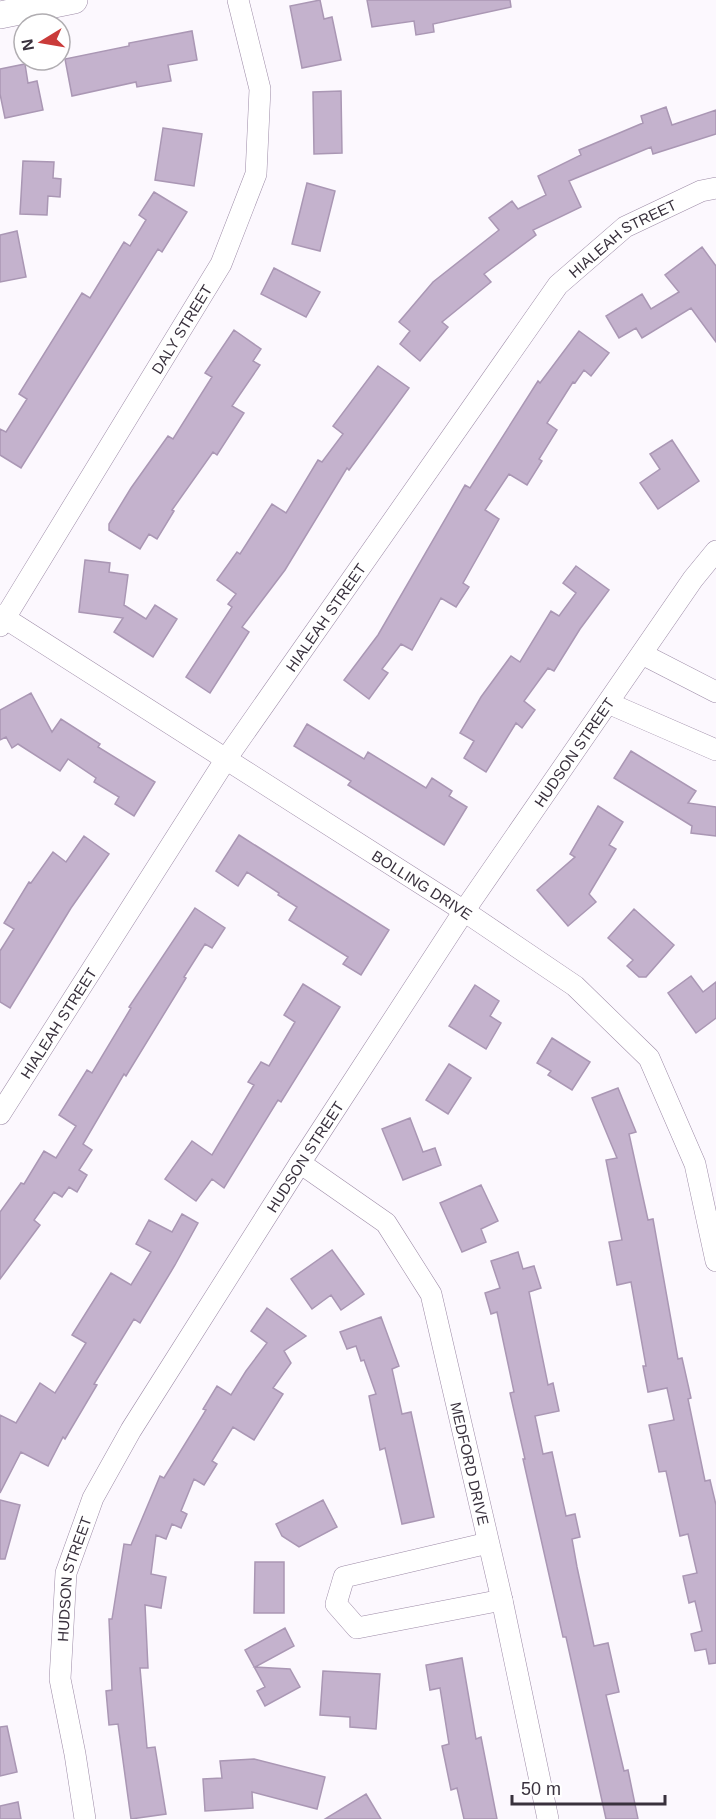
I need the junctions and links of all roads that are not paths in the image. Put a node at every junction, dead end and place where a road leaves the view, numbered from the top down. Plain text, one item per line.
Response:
1 (74, 0) edge
2 (238, 0) edge
3 (0, 15) edge
4 (716, 188) edge
5 (716, 551) edge
6 (2, 620) edge
7 (642, 654) junction
8 (716, 692) edge
9 (608, 703) junction
10 (716, 750) edge
11 (226, 759) junction
12 (464, 911) junction
13 (0, 1114) edge
14 (300, 1163) junction
15 (716, 1261) edge
16 (488, 1543) junction
17 (502, 1600) junction
18 (85, 1819) edge
19 (548, 1819) edge

1 - 3 street
2 - 6 street, DALY STREET
4 - 11 street, HIALEAH STREET
5 - 7 street, HUDSON STREET
6 - 11 street, BOLLING DRIVE
7 - 8 street
7 - 9 street, HUDSON STREET
9 - 10 street
9 - 12 street, HUDSON STREET
11 - 12 street, BOLLING DRIVE
11 - 13 street, HIALEAH STREET
12 - 14 street, HUDSON STREET
12 - 15 street, BOLLING DRIVE
14 - 16 street, MEDFORD DRIVE
14 - 18 street, HUDSON STREET
16 - 17 street, MEDFORD DRIVE
16 - 17 street
17 - 19 street, MEDFORD DRIVE

